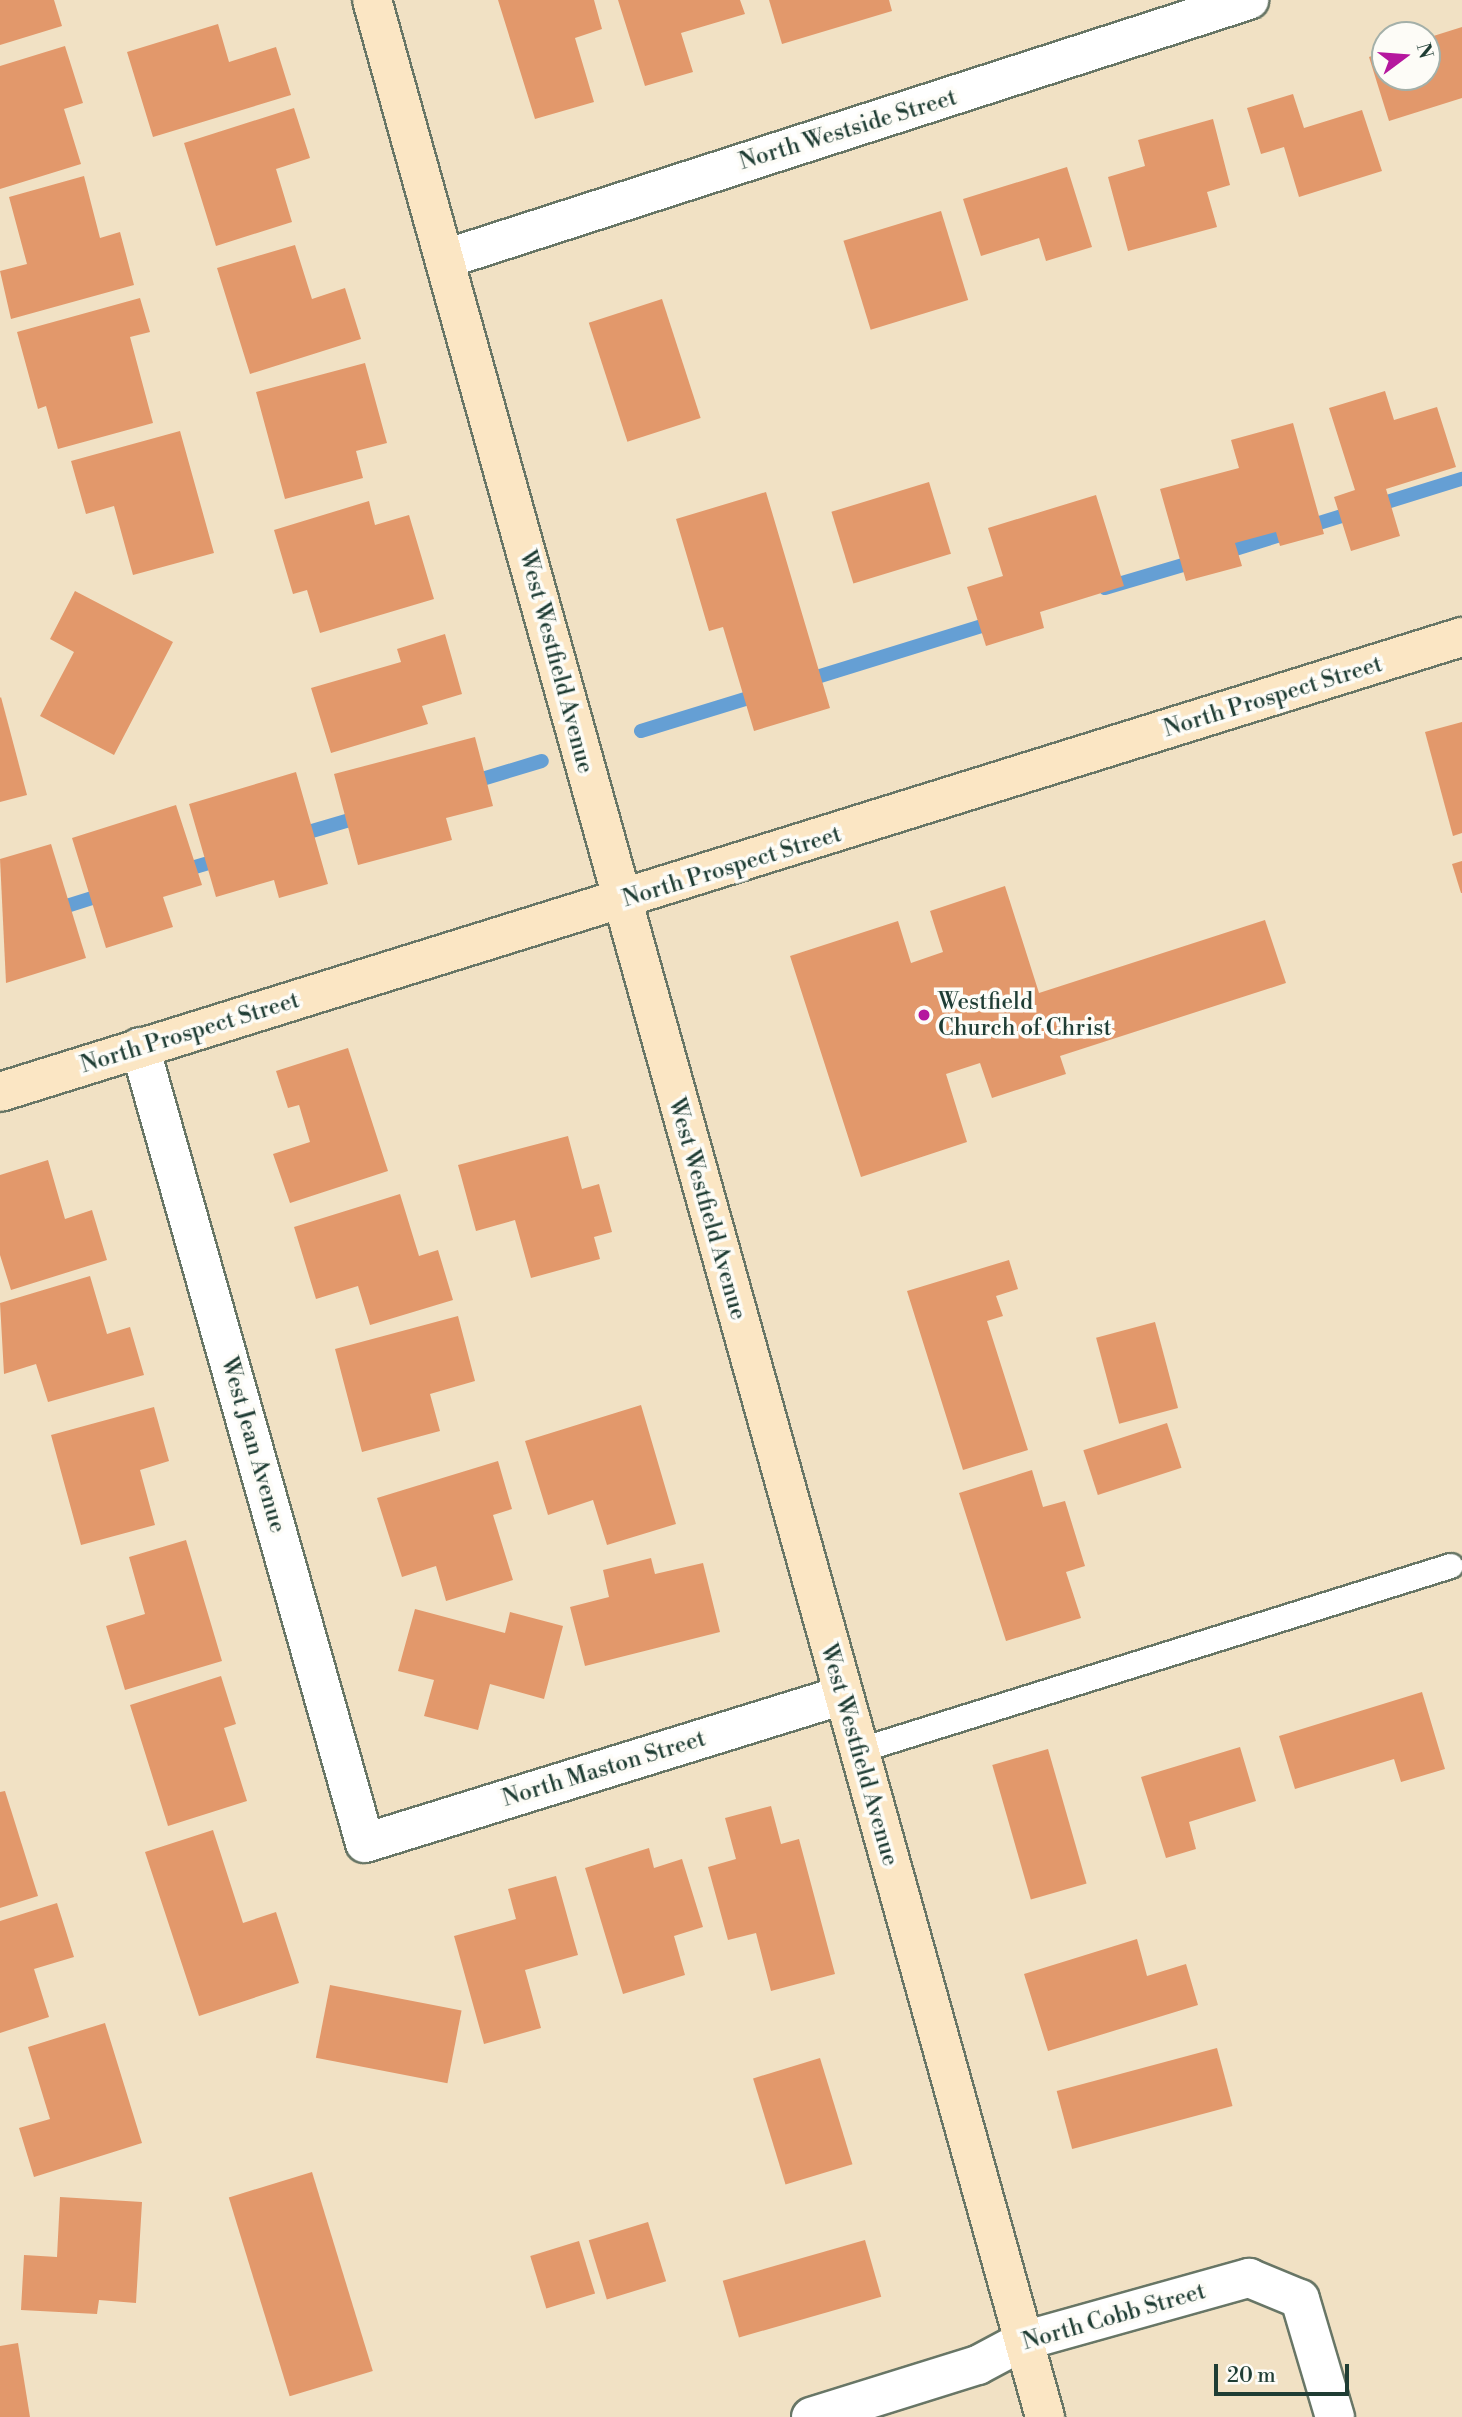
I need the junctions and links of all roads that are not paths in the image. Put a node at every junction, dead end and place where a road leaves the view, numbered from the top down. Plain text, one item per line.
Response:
1 (372, 0) edge
2 (1250, 0) edge
3 (445, 258) junction
4 (1462, 637) edge
5 (622, 901) junction
6 (140, 1047) junction
7 (0, 1092) edge
8 (1451, 1566) dead end
9 (843, 1695) junction
10 (858, 1751) junction
11 (365, 1843) joint
12 (1023, 2341) junction
13 (811, 2417) edge
14 (1045, 2417) edge
15 (1335, 2417) edge

1 - 3 street, West Westfield Avenue
2 - 3 street, North Westside Street
3 - 5 street, West Westfield Avenue
4 - 5 street, North Prospect Street
5 - 6 street, North Prospect Street
5 - 9 street, West Westfield Avenue
6 - 7 street, North Prospect Street
6 - 11 street, West Jean Avenue
8 - 10 lane
9 - 10 street, West Westfield Avenue
9 - 11 street, North Maston Street
10 - 12 street, West Westfield Avenue
12 - 13 street, North Cobb Street
12 - 14 street, West Westfield Avenue
12 - 15 street, North Cobb Street

